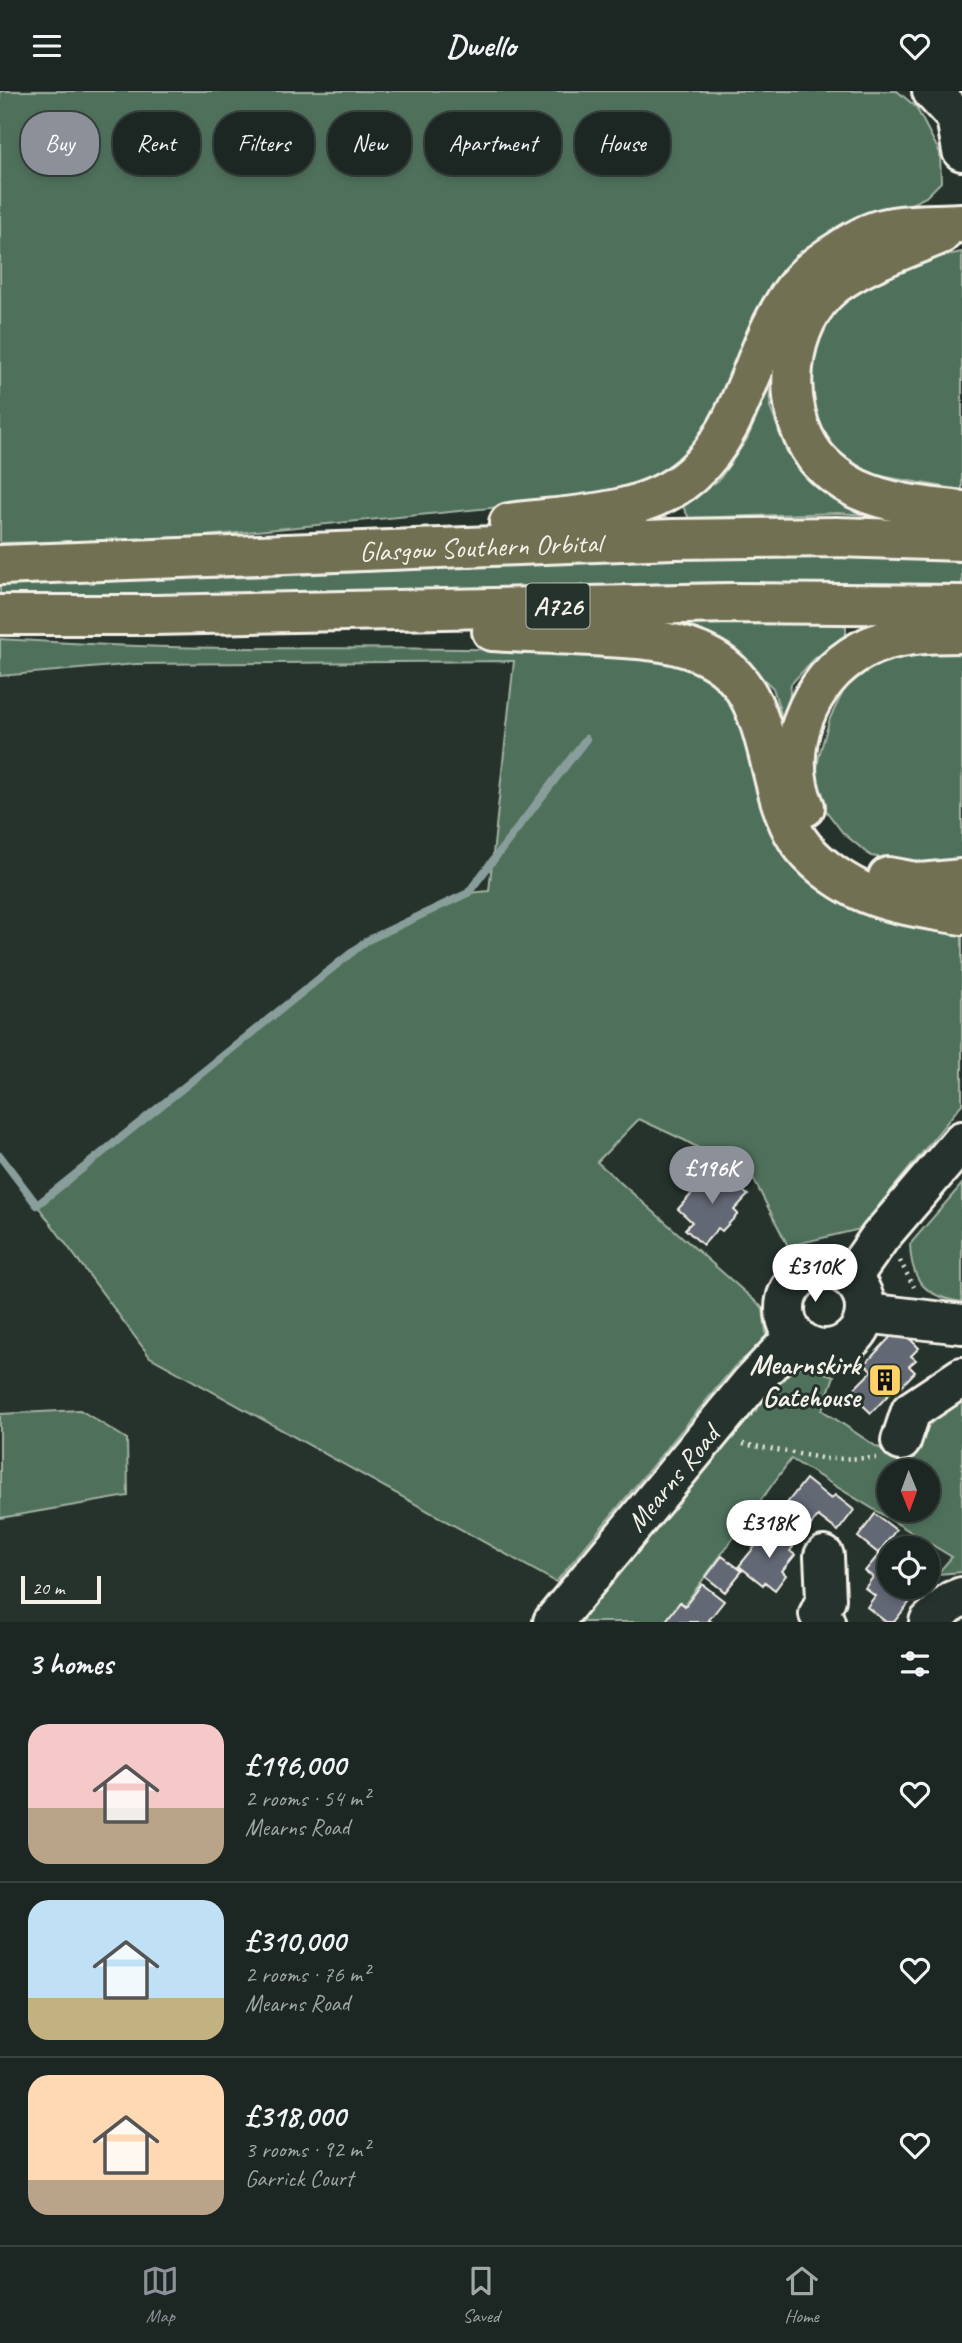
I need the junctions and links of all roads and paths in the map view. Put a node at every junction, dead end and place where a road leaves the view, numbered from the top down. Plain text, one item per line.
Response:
1 (932, 91) edge
2 (962, 151) edge
3 (962, 224) edge
4 (962, 511) edge
5 (962, 541) edge
6 (246, 557) junction
7 (0, 565) edge
8 (962, 605) edge
9 (0, 615) edge
10 (154, 615) junction
11 (962, 633) edge
12 (962, 879) edge
13 (962, 915) edge
14 (962, 1141) edge
15 (880, 1237) junction
16 (851, 1278) junction
17 (865, 1313) junction
18 (914, 1319) junction
19 (962, 1324) edge
20 (795, 1336) junction
21 (962, 1377) edge
22 (707, 1437) junction
23 (890, 1450) joint
24 (824, 1556) dead end
25 (962, 1597) edge
26 (815, 1619) edge
27 (553, 1622) edge
28 (929, 1622) edge

1 - 2 street
3 - 4 highway
3 - 6 highway
5 - 6 highway, Glasgow Southern Orbital / A726
6 - 7 highway, Glasgow Southern Orbital / A726
8 - 10 highway, A726
9 - 10 highway, A726
10 - 13 highway
11 - 12 highway
14 - 15 street
15 - 16 street
15 - 18 path
16 - 17 street
16 - 20 street
17 - 18 street
17 - 20 street
18 - 19 street
20 - 22 street, Mearns Road
21 - 23 street
22 - 23 path
22 - 27 street, Mearns Road
24 - 26 street
25 - 28 street

